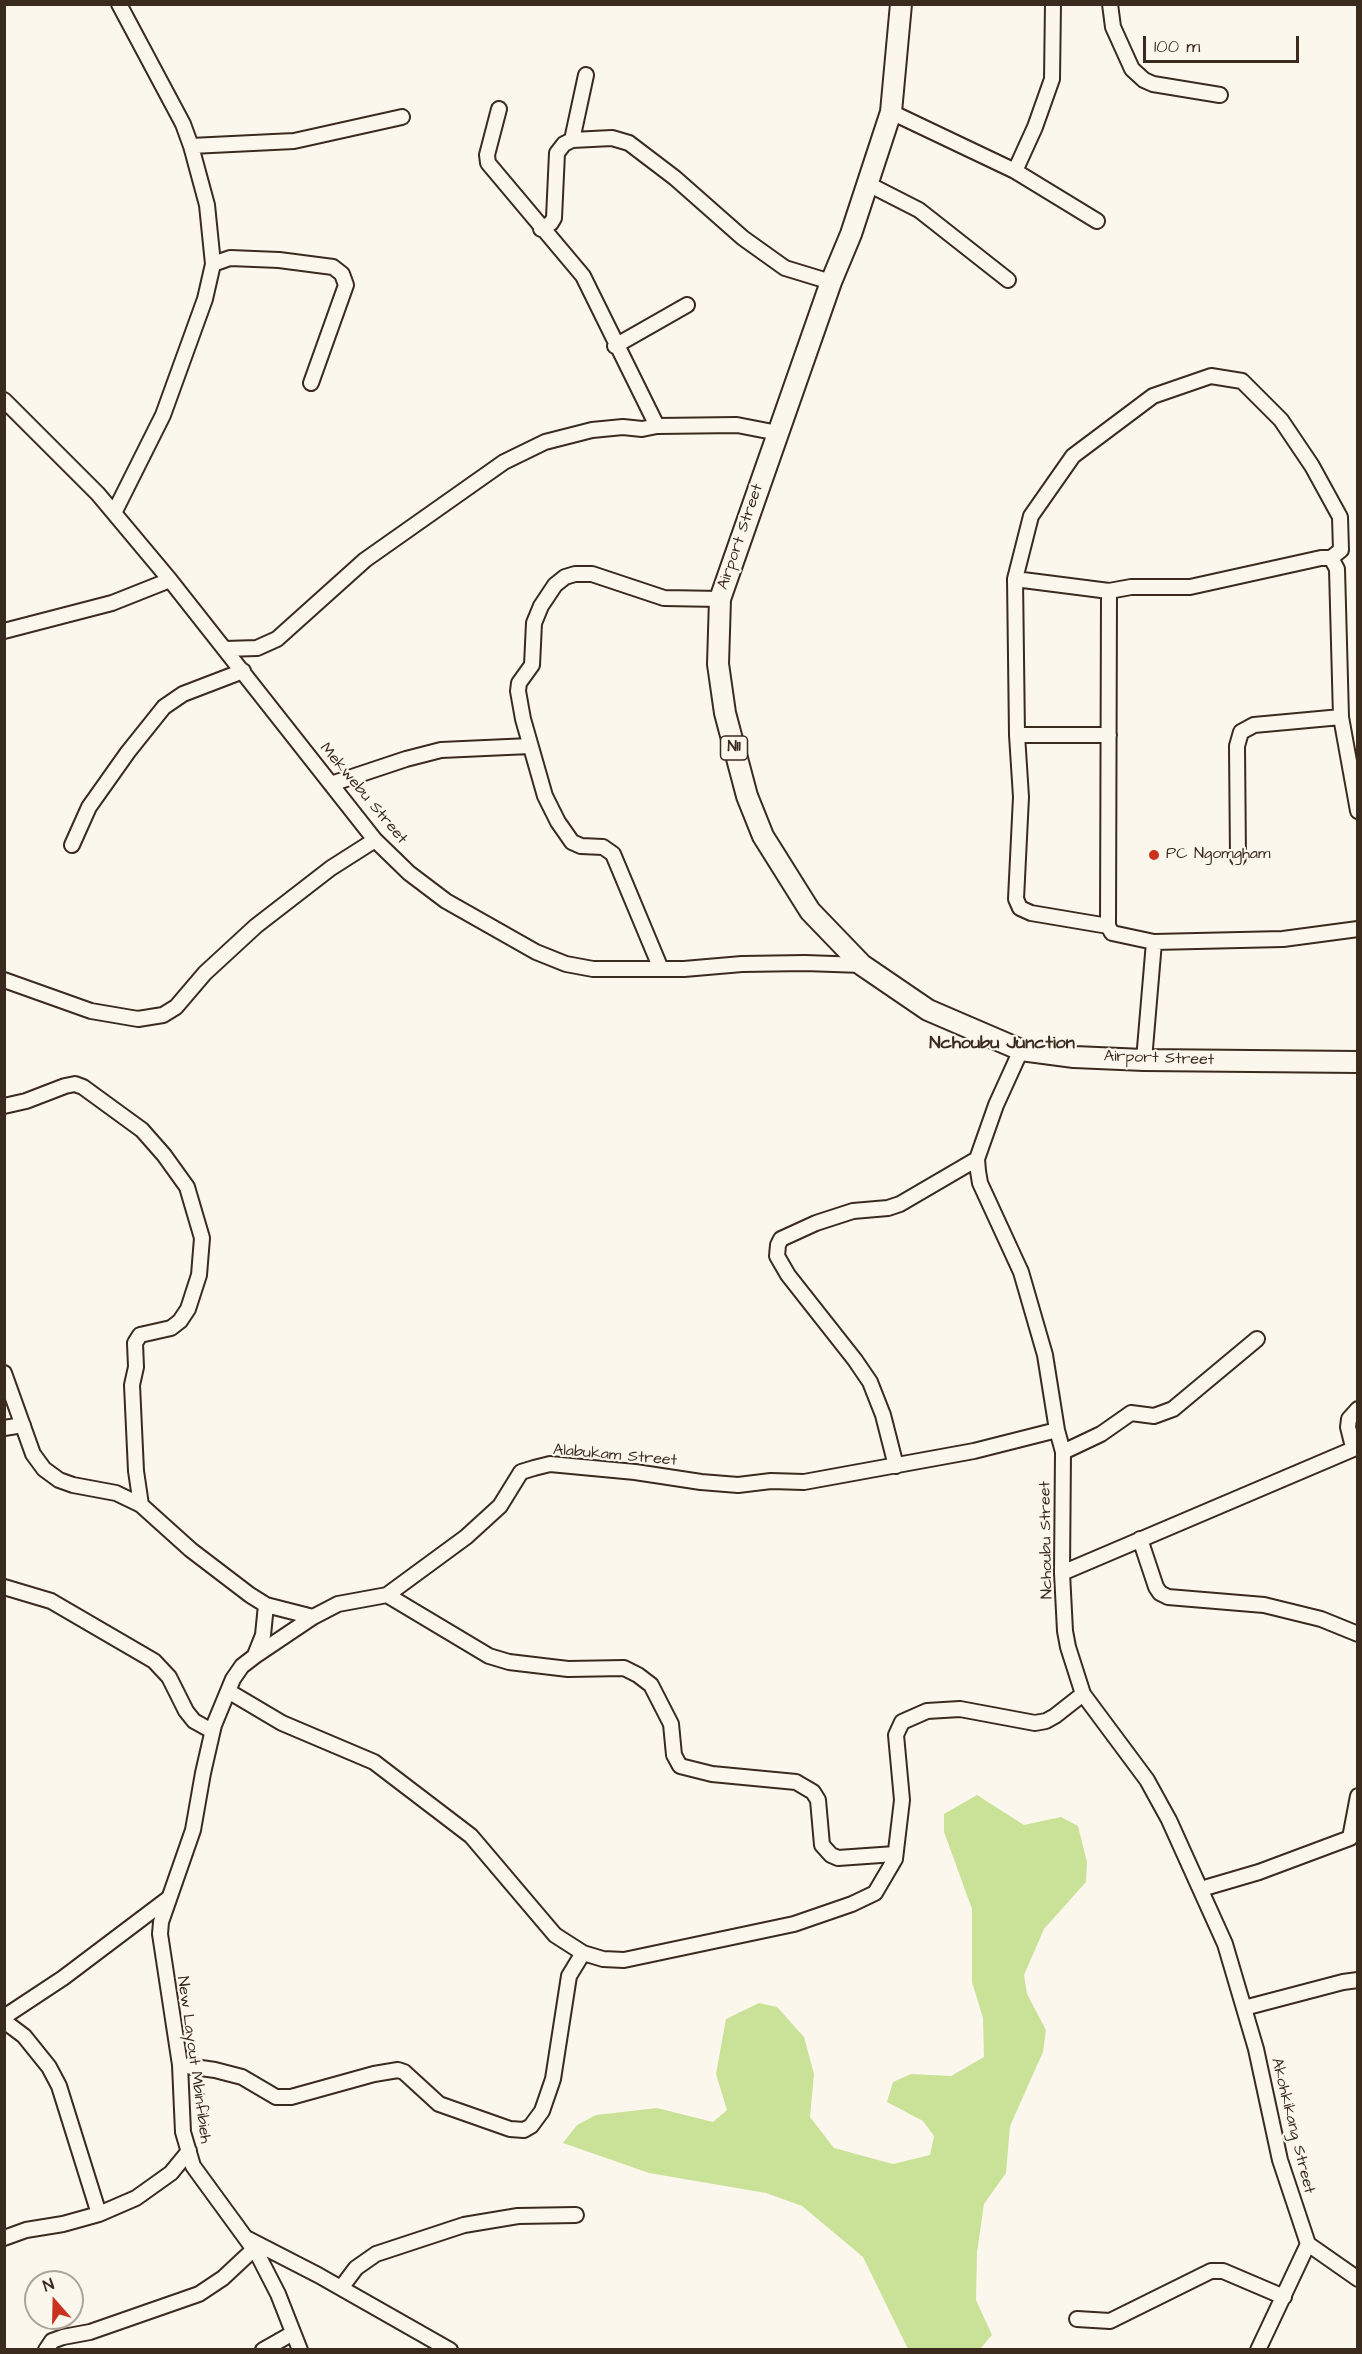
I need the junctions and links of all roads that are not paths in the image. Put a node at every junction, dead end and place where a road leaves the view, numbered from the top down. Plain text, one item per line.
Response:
1 (119, 4) edge
2 (901, 4) edge
3 (1053, 4) edge
4 (1110, 4) edge
5 (586, 75) dead end
6 (1220, 95) dead end
7 (499, 109) dead end
8 (891, 112) junction
9 (402, 117) dead end
10 (572, 141) junction
11 (191, 147) junction
12 (1015, 171) junction
13 (868, 184) junction
14 (1097, 221) dead end
15 (542, 229) junction
16 (213, 264) junction
17 (1008, 280) dead end
18 (831, 282) junction
19 (687, 305) dead end
20 (615, 346) junction
21 (311, 383) dead end
22 (4, 400) edge
23 (657, 426) junction
24 (778, 433) junction
25 (114, 513) junction
26 (1331, 558) junction
27 (1015, 579) junction
28 (170, 580) junction
29 (1109, 591) junction
30 (720, 599) junction
31 (4, 631) edge
32 (225, 649) junction
33 (243, 671) junction
34 (1341, 717) junction
35 (1017, 735) junction
36 (1109, 735) junction
37 (530, 747) junction
38 (332, 784) junction
39 (1358, 811) edge
40 (375, 840) junction
41 (72, 845) dead end
42 (1238, 858) dead end
43 (1108, 926) junction
44 (1358, 929) edge
45 (1154, 942) junction
46 (861, 965) junction
47 (661, 969) junction
48 (4, 980) edge
49 (1021, 1050) junction
50 (1144, 1060) junction
51 (1358, 1062) edge
52 (4, 1106) edge
53 (977, 1159) junction
54 (1257, 1340) dead end
55 (4, 1373) edge
56 (1358, 1409) edge
57 (23, 1425) junction
58 (4, 1428) edge
59 (1057, 1430) junction
60 (1355, 1447) edge
61 (1063, 1452) junction
62 (897, 1466) junction
63 (141, 1505) junction
64 (1140, 1539) junction
65 (1062, 1573) junction
66 (4, 1587) edge
67 (387, 1595) junction
68 (266, 1605) junction
69 (314, 1617) junction
70 (1358, 1634) edge
71 (255, 1656) junction
72 (228, 1691) junction
73 (1083, 1694) junction
74 (212, 1731) junction
75 (1358, 1796) edge
76 (1354, 1838) edge
77 (895, 1854) junction
78 (1201, 1889) junction
79 (169, 1898) junction
80 (583, 1953) junction
81 (1358, 1980) edge
82 (1244, 2008) junction
83 (4, 2019) edge
84 (180, 2065) junction
85 (189, 2151) junction
86 (99, 2214) junction
87 (576, 2215) dead end
88 (4, 2238) edge
89 (250, 2244) junction
90 (1308, 2244) junction
91 (1358, 2279) edge
92 (341, 2288) junction
93 (1284, 2297) junction
94 (1077, 2319) dead end
95 (293, 2333) junction
96 (46, 2349) edge
97 (263, 2349) edge
98 (300, 2349) edge
99 (450, 2349) edge
100 (1258, 2349) edge

1 - 11 street
2 - 8 highway, Airport Street / N11
3 - 12 street
4 - 6 street
5 - 10 street
7 - 15 street
8 - 12 street
8 - 13 highway, Airport Street / N11
9 - 11 street
10 - 15 street
10 - 18 street
11 - 16 street
12 - 14 street
13 - 17 street
13 - 18 highway, Airport Street / N11
15 - 20 street
16 - 21 street
16 - 25 street
18 - 24 highway, Airport Street / N11
19 - 20 street
20 - 23 street
22 - 25 street, Mekwebu Street
23 - 24 street
23 - 32 street
24 - 30 highway, Airport Street / N11
25 - 28 street, Mekwebu Street
26 - 27 street
26 - 29 street
26 - 34 street
27 - 29 street
27 - 35 street
28 - 31 street
28 - 32 street, Mekwebu Street
29 - 36 street
30 - 37 street
30 - 46 highway, Airport Street / N11
32 - 33 street, Mekwebu Street
33 - 38 street, Mekwebu Street
33 - 41 street
34 - 39 street
34 - 42 street
35 - 36 street
35 - 43 street
36 - 43 street
37 - 38 street
37 - 47 street
38 - 40 street, Mekwebu Street
40 - 47 street, Mekwebu Street
40 - 48 street
43 - 45 street
44 - 45 street
45 - 50 street
46 - 47 street, Mekwebu Street
46 - 49 highway, Airport Street / N11
49 - 50 highway, Airport Street / N11
49 - 53 street, Nchoubu Street
50 - 51 highway, Airport Street / N11
52 - 63 street
53 - 59 street, Nchoubu Street
53 - 62 street
54 - 61 street
55 - 57 street
56 - 60 street
57 - 58 street
57 - 63 street
59 - 61 street, Nchoubu Street
59 - 62 street, Alabukam Street
60 - 64 street
61 - 65 street, Nchoubu Street
62 - 67 street, Alabukam Street
63 - 68 street
64 - 65 street
64 - 70 street
65 - 73 street, Nchoubu Street
66 - 74 street
67 - 69 street, Alabukam Street
67 - 77 street
68 - 69 street
68 - 71 street
69 - 71 street, New Layout Mbinfibieh
71 - 72 street, New Layout Mbinfibieh
72 - 74 street, New Layout Mbinfibieh
72 - 80 street
73 - 77 street
73 - 78 street, Nchoubu Street
74 - 79 street, New Layout Mbinfibieh
75 - 76 street
76 - 78 street
77 - 80 street
78 - 82 street, Nchoubu Street
79 - 83 street
79 - 84 street, New Layout Mbinfibieh
80 - 84 street
81 - 82 street
82 - 90 street, Akohkikang Street
83 - 86 street
84 - 85 street, New Layout Mbinfibieh
85 - 86 street
85 - 89 street, New Layout Mbinfibieh
86 - 88 street
87 - 92 street
89 - 92 street
89 - 95 street, New Layout Mbinfibieh
89 - 96 street
90 - 91 street
90 - 93 street
92 - 99 street
93 - 94 street
93 - 100 street
95 - 97 street
95 - 98 street, New Layout Mbinfibieh

